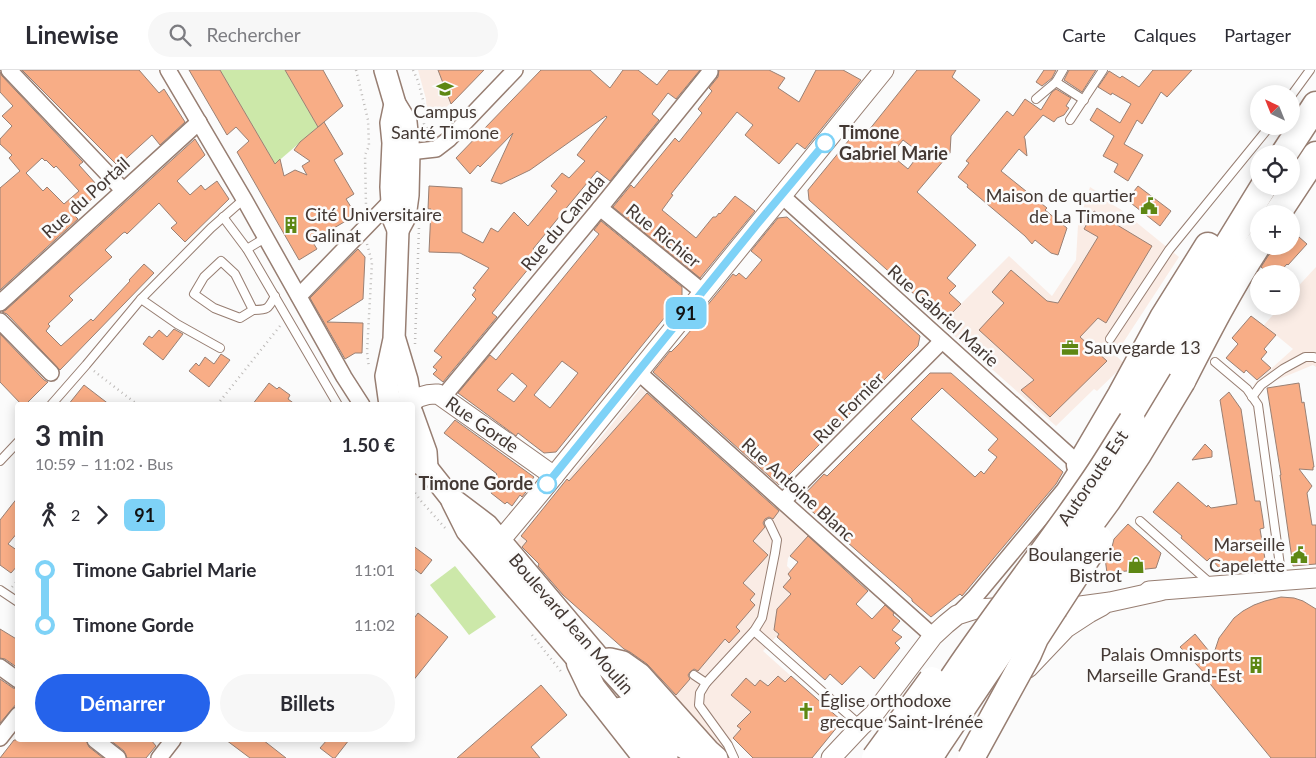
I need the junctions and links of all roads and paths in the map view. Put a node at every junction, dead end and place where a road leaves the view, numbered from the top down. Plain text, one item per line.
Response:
1 (9, 70) edge
2 (168, 70) edge
3 (356, 70) edge
4 (384, 70) edge
5 (413, 70) edge
6 (514, 70) edge
7 (884, 70) edge
8 (1063, 70) edge
9 (1103, 70) edge
10 (1310, 70) edge
11 (710, 72) dead end
12 (1056, 82) junction
13 (1299, 85) edge
14 (1036, 99) dead end
15 (1084, 100) junction
16 (1316, 105) edge
17 (1070, 120) dead end
18 (199, 122) junction
19 (429, 131) dead end
20 (1263, 135) edge
21 (1290, 145) edge
22 (1316, 155) edge
23 (401, 157) junction
24 (123, 190) junction
25 (1250, 190) edge
26 (781, 195) junction
27 (1258, 195) edge
28 (244, 199) junction
29 (392, 201) junction
30 (1284, 205) edge
31 (366, 208) dead end
32 (600, 208) junction
33 (222, 217) junction
34 (420, 218) dead end
35 (398, 230) junction
36 (265, 238) junction
37 (368, 248) dead end
38 (247, 249) junction
39 (1251, 255) edge
40 (703, 292) junction
41 (275, 296) junction
42 (299, 296) junction
43 (141, 299) junction
44 (0, 303) edge
45 (253, 310) junction
46 (287, 317) junction
47 (0, 320) edge
48 (1110, 339) dead end
49 (942, 340) junction
50 (1199, 344) junction
51 (414, 347) dead end
52 (220, 348) dead end
53 (1316, 358) edge
54 (86, 365) junction
55 (370, 368) dead end
56 (51, 372) dead end
57 (638, 372) junction
58 (1182, 381) junction
59 (1252, 396) junction
60 (443, 397) junction
61 (53, 402) edge
62 (134, 402) edge
63 (219, 402) edge
64 (336, 402) edge
65 (360, 402) edge
66 (400, 402) edge
67 (404, 402) edge
68 (1132, 421) junction
69 (415, 430) edge
70 (15, 445) edge
71 (0, 461) edge
72 (420, 464) edge
73 (1080, 465) junction
74 (554, 476) junction
75 (783, 501) junction
76 (1140, 522) dead end
77 (768, 523) dead end
78 (490, 544) junction
79 (1316, 578) edge
80 (1282, 581) junction
81 (1214, 586) junction
82 (0, 590) edge
83 (1160, 591) junction
84 (15, 600) edge
85 (1073, 601) junction
86 (1110, 602) junction
87 (957, 616) junction
88 (1066, 628) junction
89 (754, 631) junction
90 (933, 636) junction
91 (1034, 638) junction
92 (591, 662) junction
93 (0, 666) edge
94 (694, 675) dead end
95 (15, 678) edge
96 (706, 683) junction
97 (15, 719) edge
98 (861, 726) junction
99 (0, 738) edge
100 (98, 742) edge
101 (172, 742) edge
102 (668, 746) edge
103 (722, 752) edge
104 (118, 758) edge
105 (159, 758) edge
106 (630, 758) edge
107 (646, 758) edge
108 (687, 758) edge
109 (699, 758) edge
110 (734, 758) edge
111 (831, 758) edge
112 (875, 758) edge
113 (903, 758) edge
114 (929, 758) edge
115 (957, 758) edge
116 (966, 758) edge
117 (971, 758) edge

1 - 24 street
2 - 18 street
3 - 31 path
4 - 23 main road, Boulevard Jean Moulin
5 - 19 path
6 - 23 street
7 - 26 street
8 - 12 lane
9 - 15 lane
10 - 13 lane
11 - 32 street, Rue du Canada
12 - 14 lane
12 - 15 lane
15 - 17 lane
16 - 21 highway
18 - 24 street, Rue du Portail
18 - 28 street
20 - 48 lane
22 - 30 highway
23 - 29 main road, Boulevard Jean Moulin
23 - 35 main road, Boulevard Jean Moulin
24 - 44 street, Rue du Portail
25 - 73 highway
26 - 40 street
26 - 49 street, Rue Gabriel Marie
27 - 50 highway, Autoroute Est
28 - 33 lane
28 - 36 street
29 - 35 main road, Boulevard Jean Moulin
29 - 42 street
32 - 40 street, Rue Richier
32 - 60 street, Rue du Canada
33 - 38 lane
33 - 43 lane
34 - 51 path
35 - 66 main road, Boulevard Jean Moulin
36 - 38 lane
36 - 42 street
37 - 55 path
38 - 41 lane
39 - 50 highway, Autoroute Est
40 - 57 street
41 - 45 lane
41 - 46 lane
42 - 65 street
43 - 52 lane
43 - 54 lane
45 - 45 lane
46 - 63 path
46 - 64 lane
47 - 56 street
49 - 73 street, Rue Gabriel Marie
49 - 75 street, Rue Fornier
50 - 58 highway, Autoroute Est
50 - 59 lane
50 - 68 highway, Autoroute Est
53 - 59 lane
54 - 61 lane
54 - 62 path
57 - 74 street
57 - 75 street, Rue Antoine Blanc
58 - 91 highway, bridge
58 - 114 highway, Autoroute Est, bridge
59 - 80 lane
60 - 67 street, Rue Gorde
60 - 74 street, Rue Gorde
68 - 112 highway, bridge
68 - 113 highway, Autoroute Est, bridge
69 - 72 main road, Boulevard Jean Moulin
70 - 71 lane
72 - 78 main road, Boulevard Jean Moulin
73 - 87 street
74 - 78 street
75 - 90 street, Rue Antoine Blanc
76 - 81 lane
77 - 89 lane
78 - 92 main road, Boulevard Jean Moulin
79 - 80 street
80 - 81 street
81 - 83 street
82 - 84 lane
83 - 85 street
83 - 86 street
85 - 86 street
85 - 87 street
85 - 88 street
86 - 88 street
87 - 90 street
88 - 116 street
89 - 96 lane
89 - 98 lane
90 - 98 street
91 - 115 highway, bridge
91 - 117 highway, bridge
92 - 102 main road, Boulevard Jean Moulin
92 - 103 main road
92 - 106 main road
92 - 107 highway
93 - 95 street
94 - 96 lane
96 - 103 lane
97 - 99 street
98 - 111 street
100 - 104 street
101 - 105 street
102 - 108 main road, Boulevard Jean Moulin
102 - 109 highway
103 - 110 lane

